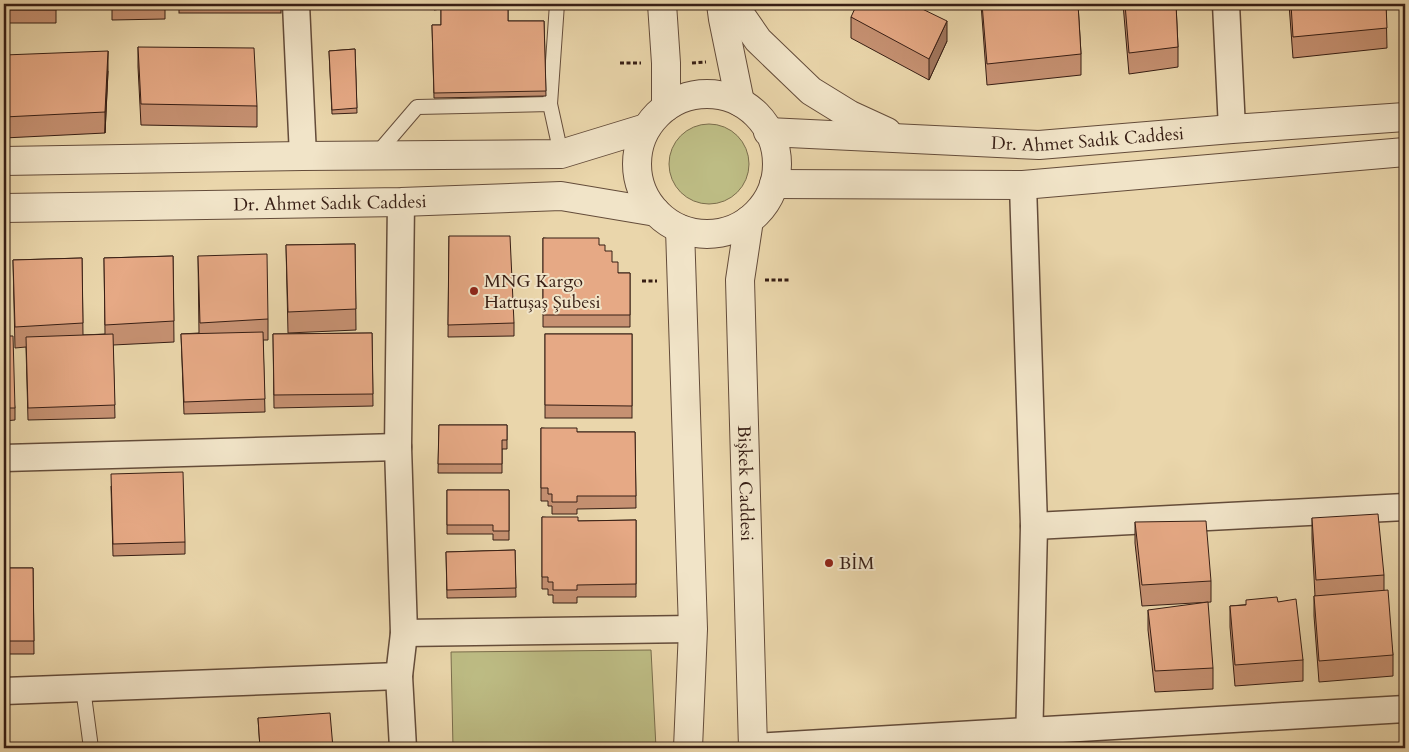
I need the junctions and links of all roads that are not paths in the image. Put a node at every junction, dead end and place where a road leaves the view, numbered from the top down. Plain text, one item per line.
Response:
1 (296, 4) edge
2 (557, 4) edge
3 (662, 4) edge
4 (721, 4) edge
5 (733, 4) edge
6 (1226, 4) edge
7 (740, 102) junction
8 (550, 104) junction
9 (666, 107) junction
10 (1405, 118) edge
11 (646, 128) junction
12 (1232, 129) junction
13 (768, 132) junction
14 (900, 138) junction
15 (1405, 152) edge
16 (561, 154) junction
17 (302, 156) junction
18 (375, 156) junction
19 (4, 161) edge
20 (774, 184) junction
21 (1023, 185) junction
22 (401, 202) junction
23 (4, 208) edge
24 (656, 212) junction
25 (749, 220) junction
26 (680, 229) junction
27 (398, 447) junction
28 (4, 458) edge
29 (1405, 507) edge
30 (1034, 526) junction
31 (693, 629) junction
32 (404, 633) junction
33 (400, 676) junction
34 (83, 688) junction
35 (4, 691) edge
36 (1405, 709) edge
37 (1029, 739) edge
38 (91, 748) edge
39 (403, 748) edge
40 (688, 748) edge
41 (753, 748) edge

1 - 17 street
2 - 8 lane
3 - 9 street
4 - 7 street
5 - 14 street
6 - 12 street
7 - 9 street
7 - 13 street
8 - 16 lane
8 - 18 lane
9 - 11 street
10 - 12 street, Dr. Ahmet Sadık Caddesi
11 - 16 street
11 - 24 street
12 - 14 street, Dr. Ahmet Sadık Caddesi
13 - 14 street, Dr. Ahmet Sadık Caddesi
13 - 20 street
15 - 21 street
16 - 18 street
17 - 18 street
17 - 19 street
20 - 21 street
20 - 25 street
21 - 30 street
22 - 23 street, Dr. Ahmet Sadık Caddesi
22 - 24 street, Dr. Ahmet Sadık Caddesi
22 - 27 street
24 - 26 street
25 - 26 street
25 - 41 street, Bişkek Caddesi
26 - 31 street
27 - 28 street
27 - 32 street
29 - 30 street
30 - 37 street
31 - 32 street
31 - 40 street
32 - 33 street
33 - 34 street
33 - 39 street
34 - 35 street
34 - 38 lane
36 - 37 street
37 - 41 street

